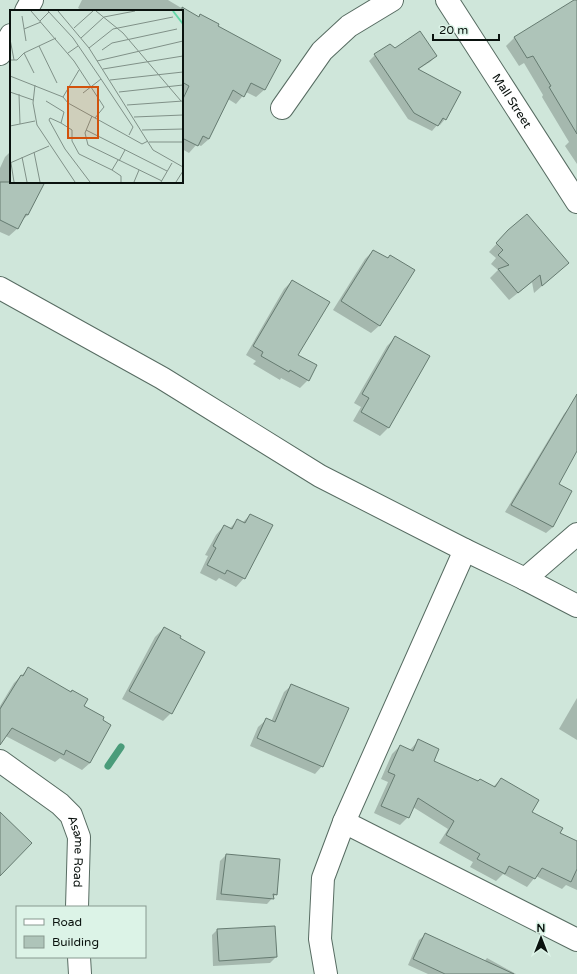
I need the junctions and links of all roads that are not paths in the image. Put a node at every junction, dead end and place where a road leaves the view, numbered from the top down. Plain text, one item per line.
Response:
1 (32, 0) edge
2 (392, 0) edge
3 (447, 0) edge
4 (27, 10) edge
5 (10, 38) edge
6 (0, 54) edge
7 (282, 108) dead end
8 (577, 202) edge
9 (0, 288) edge
10 (577, 534) edge
11 (464, 550) junction
12 (525, 579) junction
13 (577, 606) edge
14 (0, 761) edge
15 (344, 822) junction
16 (78, 906) edge
17 (577, 940) edge
18 (79, 958) edge
19 (80, 974) edge
20 (326, 974) edge

1 - 4 street
2 - 7 street
3 - 8 street, Mall Street
5 - 6 street
9 - 11 street
10 - 12 street
11 - 12 street
11 - 15 street
12 - 13 street
14 - 16 street, Asame Road
15 - 17 street
15 - 20 street
18 - 19 street

